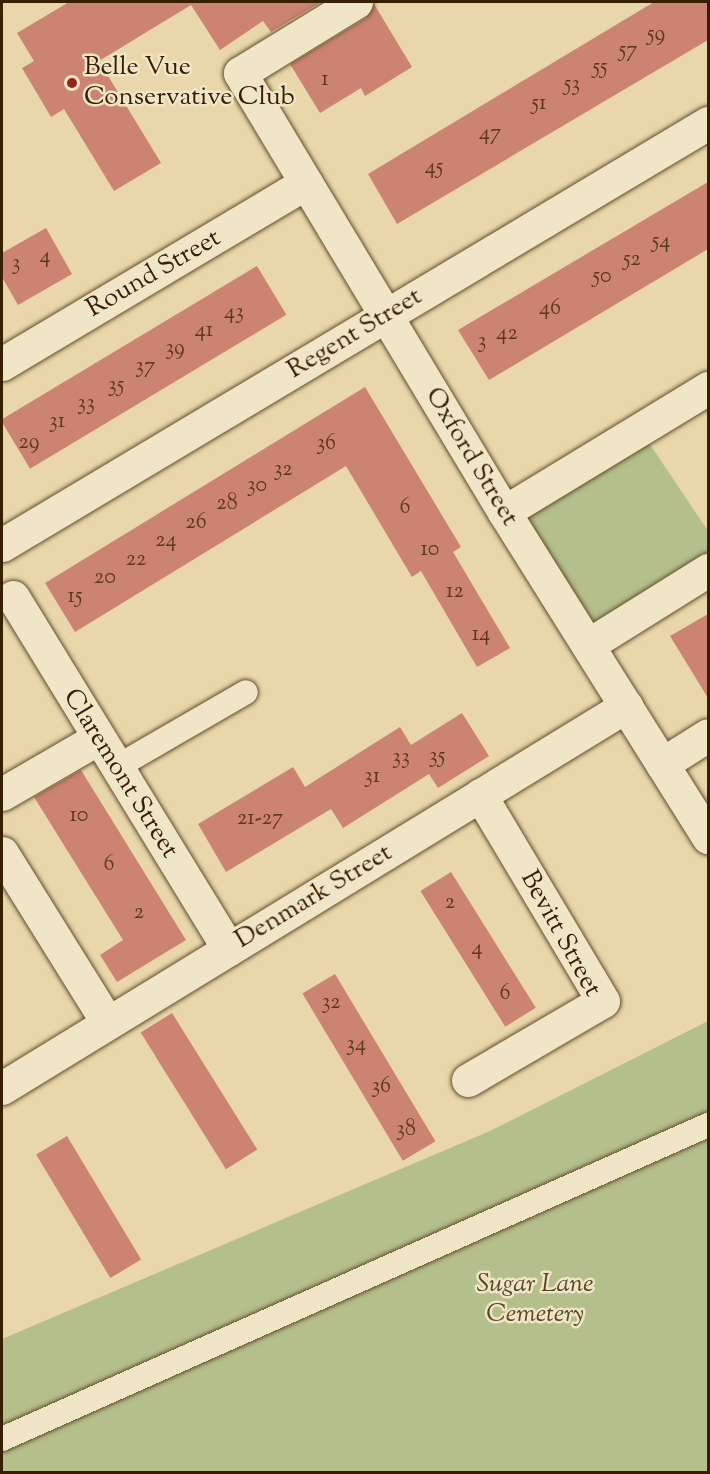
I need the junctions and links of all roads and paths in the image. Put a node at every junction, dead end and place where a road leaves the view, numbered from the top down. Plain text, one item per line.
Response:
1 (356, 2) edge
2 (708, 123) edge
3 (306, 183) junction
4 (385, 316) junction
5 (2, 364) edge
6 (708, 388) edge
7 (504, 512) junction
8 (2, 545) edge
9 (708, 570) edge
10 (13, 597) dead end
11 (588, 645) junction
12 (246, 692) dead end
13 (626, 706) junction
14 (708, 735) edge
15 (97, 739) junction
16 (662, 764) junction
17 (115, 768) junction
18 (2, 794) edge
19 (480, 795) junction
20 (708, 837) edge
21 (2, 853) edge
22 (229, 949) junction
23 (108, 1023) junction
24 (468, 1080) dead end
25 (2, 1088) edge
26 (708, 1125) edge
27 (2, 1439) edge

1 - 3 street, Oxford Street
2 - 4 street, Regent Street
3 - 4 street, Oxford Street
3 - 5 street, Round Street
4 - 7 street, Oxford Street
4 - 8 street, Regent Street
6 - 7 street
7 - 11 street, Oxford Street
9 - 11 street
10 - 15 street, Claremont Street
11 - 13 street, Oxford Street
12 - 17 lane
13 - 16 street, Oxford Street
13 - 19 street, Denmark Street
14 - 16 street
15 - 17 street, Claremont Street
15 - 18 street
16 - 20 street, Oxford Street
17 - 22 street, Claremont Street
19 - 22 street, Denmark Street
19 - 24 street, Bevitt Street
21 - 23 street
22 - 23 street, Denmark Street
23 - 25 street, Denmark Street
26 - 27 lane

